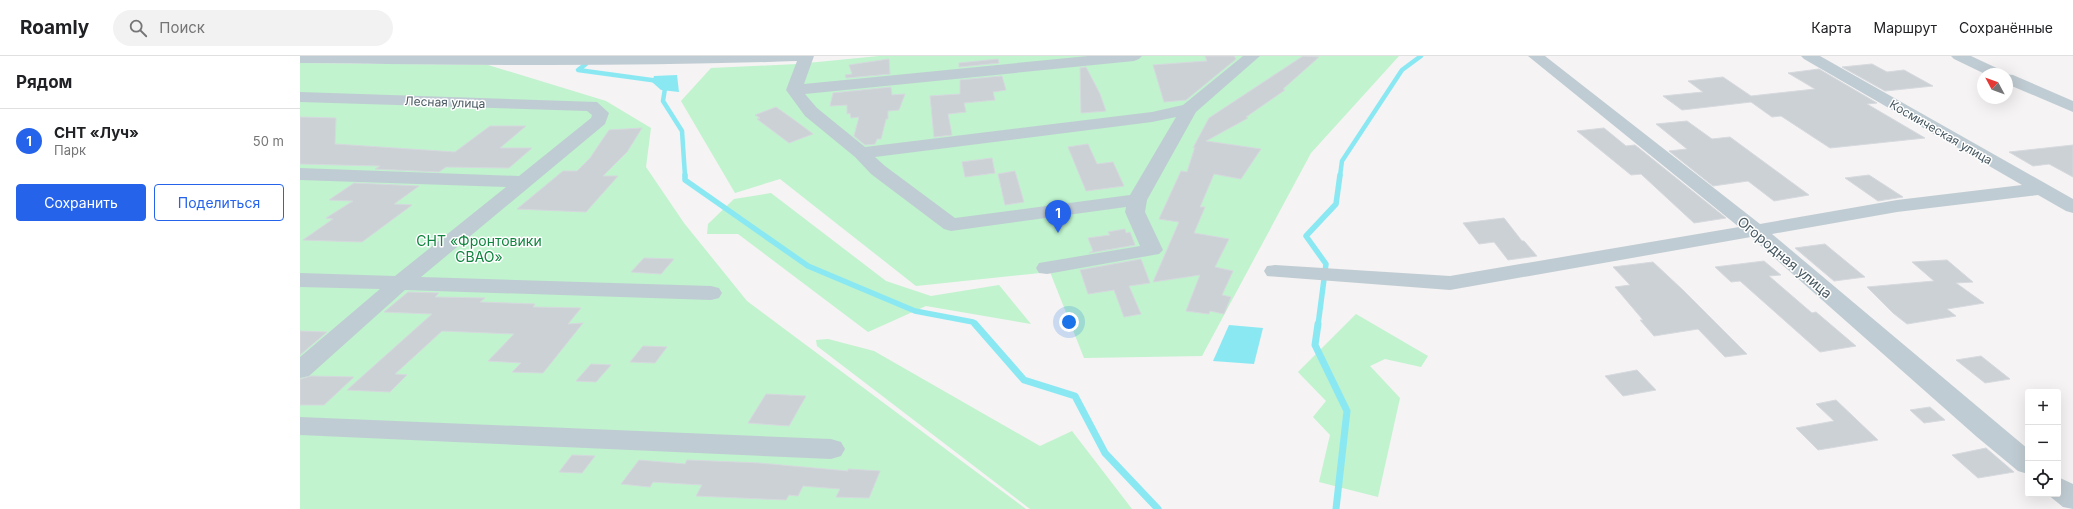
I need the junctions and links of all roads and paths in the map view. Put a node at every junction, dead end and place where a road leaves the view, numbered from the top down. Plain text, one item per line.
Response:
1 (799, 56) edge
2 (806, 56) edge
3 (1134, 56) edge
4 (1252, 56) edge
5 (1536, 56) edge
6 (1809, 56) edge
7 (1959, 56) edge
8 (300, 58) edge
9 (1984, 68) edge
10 (2013, 81) edge
11 (794, 90) junction
12 (300, 97) edge
13 (2073, 107) edge
14 (1189, 109) junction
15 (861, 153) junction
16 (300, 174) edge
17 (525, 182) junction
18 (2040, 188) junction
19 (1137, 200) junction
20 (2073, 207) edge
21 (1755, 230) junction
22 (1047, 268) dead end
23 (1275, 271) dead end
24 (300, 280) edge
25 (399, 284) junction
26 (711, 292) dead end
27 (300, 370) edge
28 (300, 426) edge
29 (831, 449) dead end
30 (2025, 462) edge
31 (2061, 490) edge
32 (2073, 499) edge

1 - 8 street
2 - 11 street
3 - 11 street
4 - 14 street
5 - 21 street, Огородная улица
6 - 18 street, Космическая улица
7 - 9 street
10 - 13 street
11 - 15 street
12 - 17 street, Лесная улица
14 - 15 street
14 - 19 street
15 - 19 street
16 - 17 street
17 - 25 street
18 - 20 street, Космическая улица
18 - 21 street
19 - 22 street
21 - 23 street
21 - 30 street, Огородная улица
24 - 25 street
25 - 26 street
25 - 27 street
28 - 29 street
31 - 32 street

